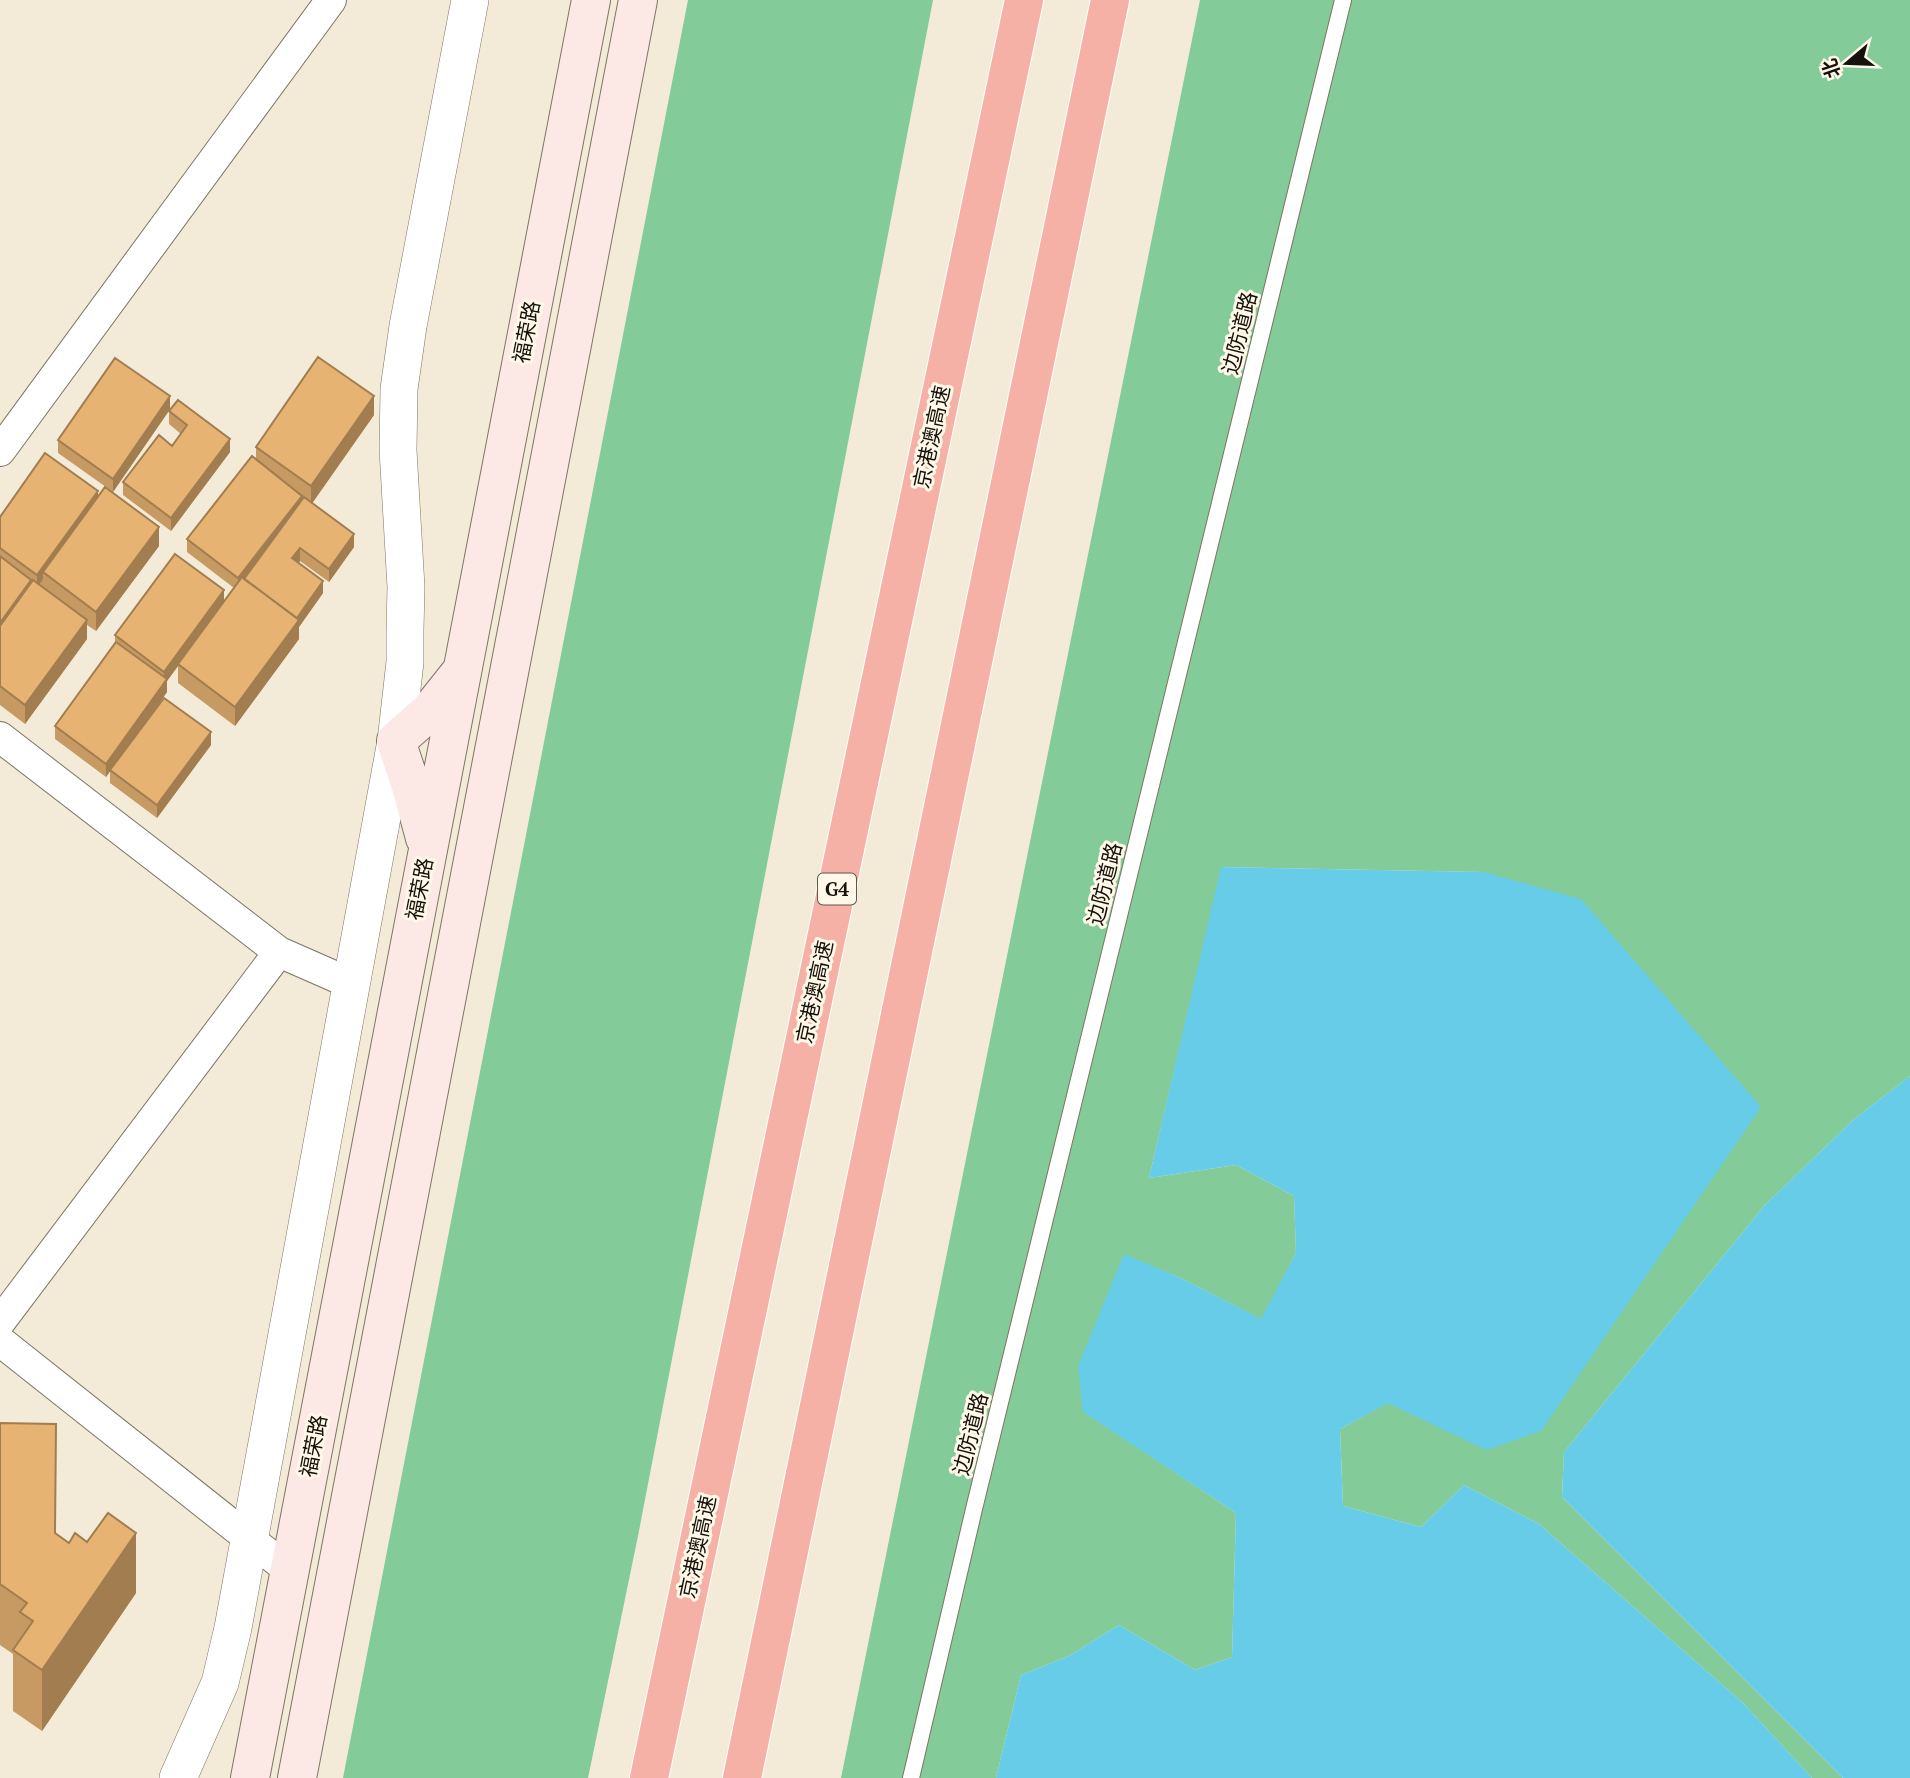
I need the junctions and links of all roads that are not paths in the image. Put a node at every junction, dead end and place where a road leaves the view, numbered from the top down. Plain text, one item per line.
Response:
1 (331, 0) edge
2 (470, 0) edge
3 (591, 0) edge
4 (638, 0) edge
5 (1024, 0) edge
6 (1110, 0) edge
7 (1343, 0) edge
8 (0, 451) edge
9 (462, 671) junction
10 (0, 737) edge
11 (396, 741) junction
12 (428, 850) junction
13 (279, 952) junction
14 (352, 984) junction
15 (0, 1322) edge
16 (0, 1341) edge
17 (250, 1539) junction
18 (290, 1571) junction
19 (178, 1778) edge
20 (250, 1778) edge
21 (298, 1778) edge
22 (649, 1778) edge
23 (742, 1778) edge
24 (911, 1778) edge

1 - 8 street
2 - 11 street
3 - 9 main road, 福荣路
4 - 21 main road
5 - 22 highway, 京港澳高速 / G4
6 - 23 highway
7 - 24 lane, 边防道路
9 - 11 main road
9 - 12 main road, 福荣路
10 - 13 street
11 - 12 main road
11 - 14 street
12 - 18 main road, 福荣路
13 - 14 street
13 - 15 street
14 - 17 street
16 - 17 street
17 - 18 street
17 - 19 street
18 - 20 main road, 福荣路

